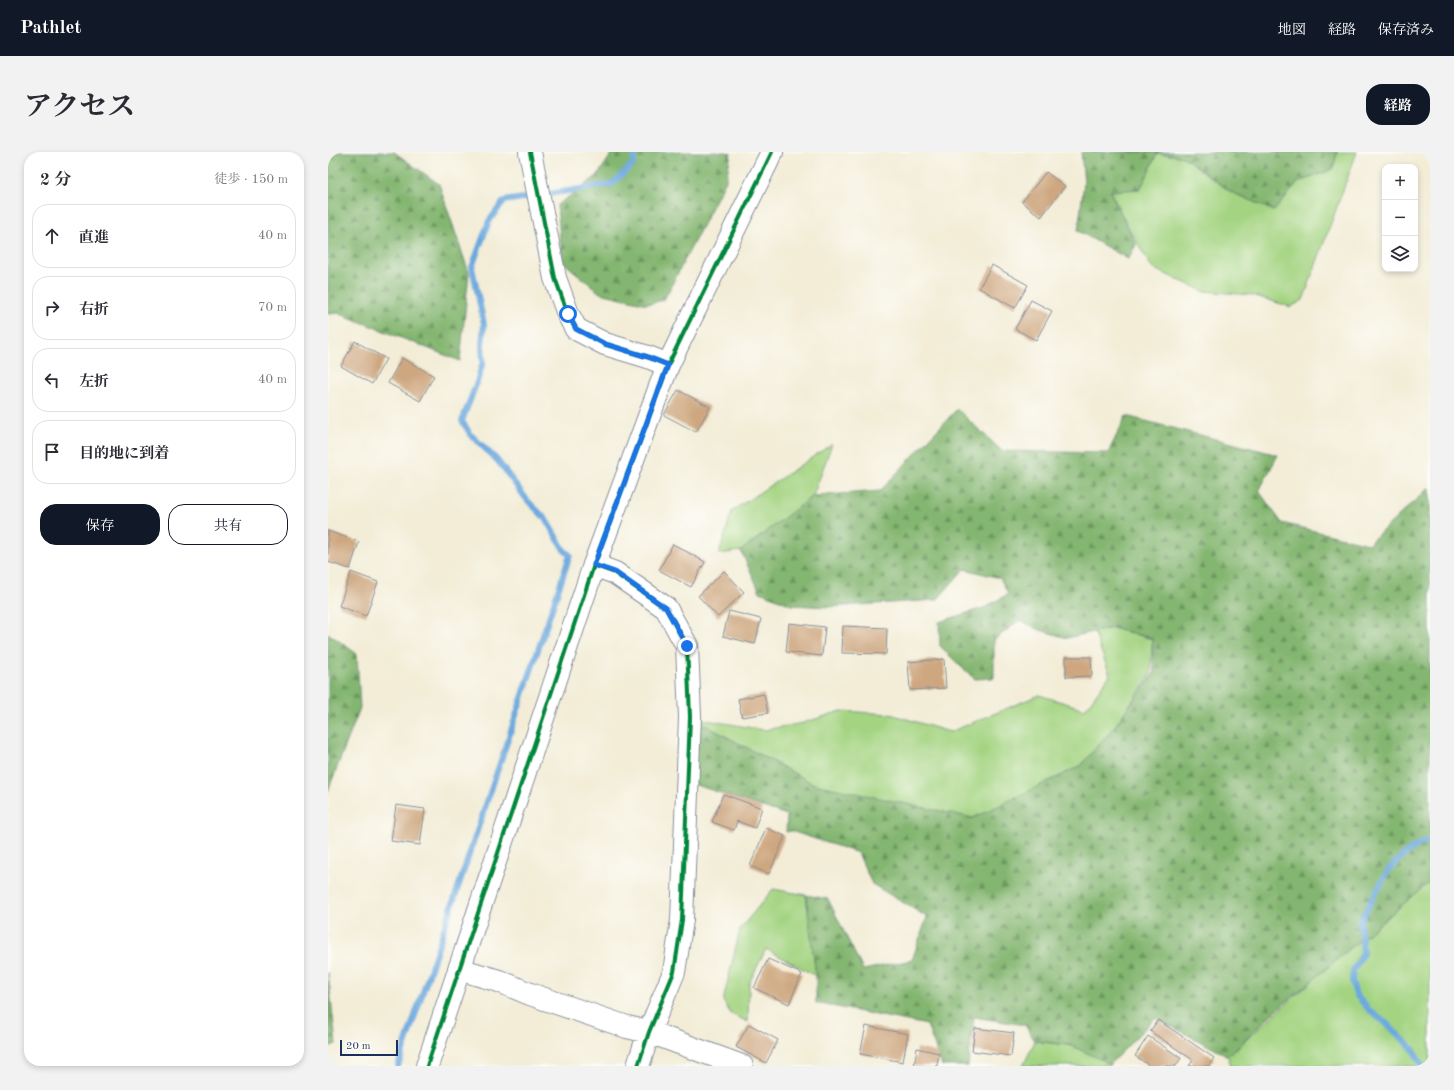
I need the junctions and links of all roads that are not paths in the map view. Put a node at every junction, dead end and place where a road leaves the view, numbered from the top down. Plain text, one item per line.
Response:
1 (530, 152) edge
2 (772, 152) edge
3 (668, 365) junction
4 (594, 565) junction
5 (459, 969) junction
6 (649, 1032) junction
7 (427, 1066) edge
8 (638, 1066) edge
9 (742, 1066) edge

1 - 3 street
2 - 3 street
3 - 4 street
4 - 5 street
4 - 6 street
5 - 6 street
5 - 7 street
6 - 8 street
6 - 9 street

